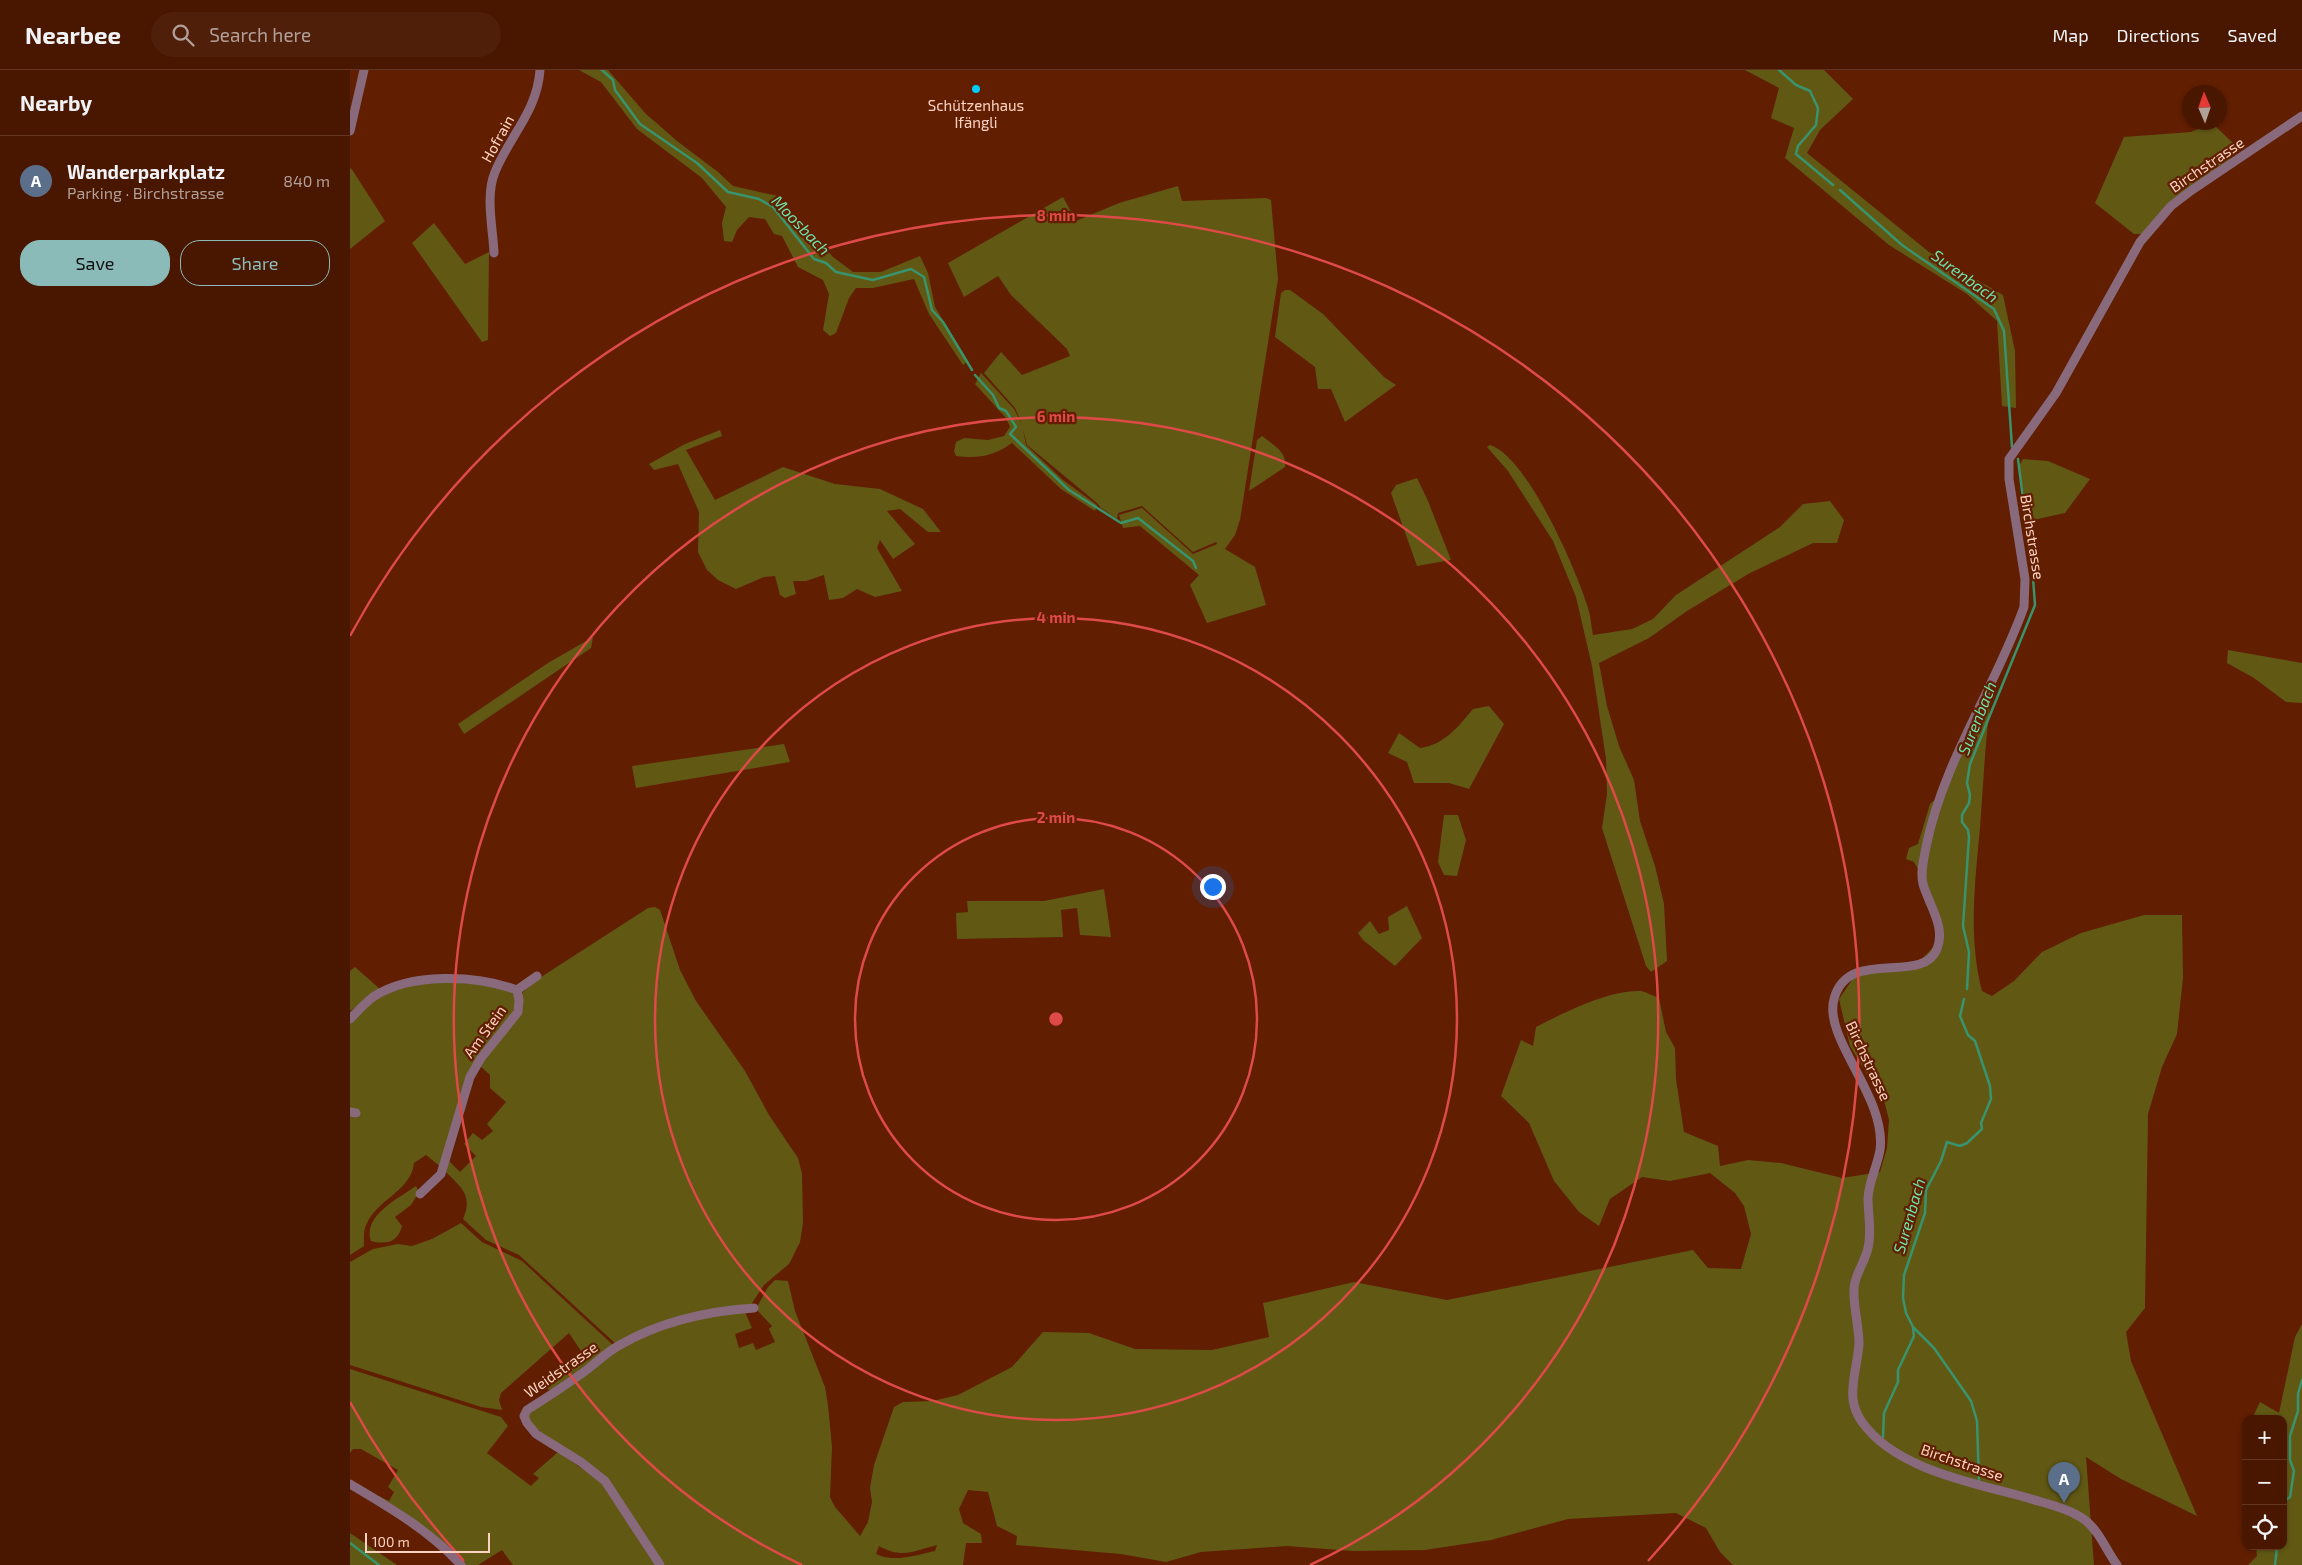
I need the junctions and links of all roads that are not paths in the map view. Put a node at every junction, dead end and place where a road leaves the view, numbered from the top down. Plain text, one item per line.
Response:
1 (364, 70) edge
2 (540, 70) edge
3 (2302, 116) edge
4 (350, 132) edge
5 (494, 253) dead end
6 (537, 976) dead end
7 (517, 990) junction
8 (350, 1019) edge
9 (420, 1194) dead end
10 (754, 1308) dead end
11 (350, 1484) edge
12 (461, 1565) edge
13 (660, 1565) edge
14 (2117, 1565) edge

1 - 4 street
2 - 5 street, Hofrain
3 - 14 street, Birchstrasse
6 - 7 street
7 - 8 street, Am Stein
7 - 9 street, Am Stein
10 - 13 street, Weidstrasse
11 - 12 street

